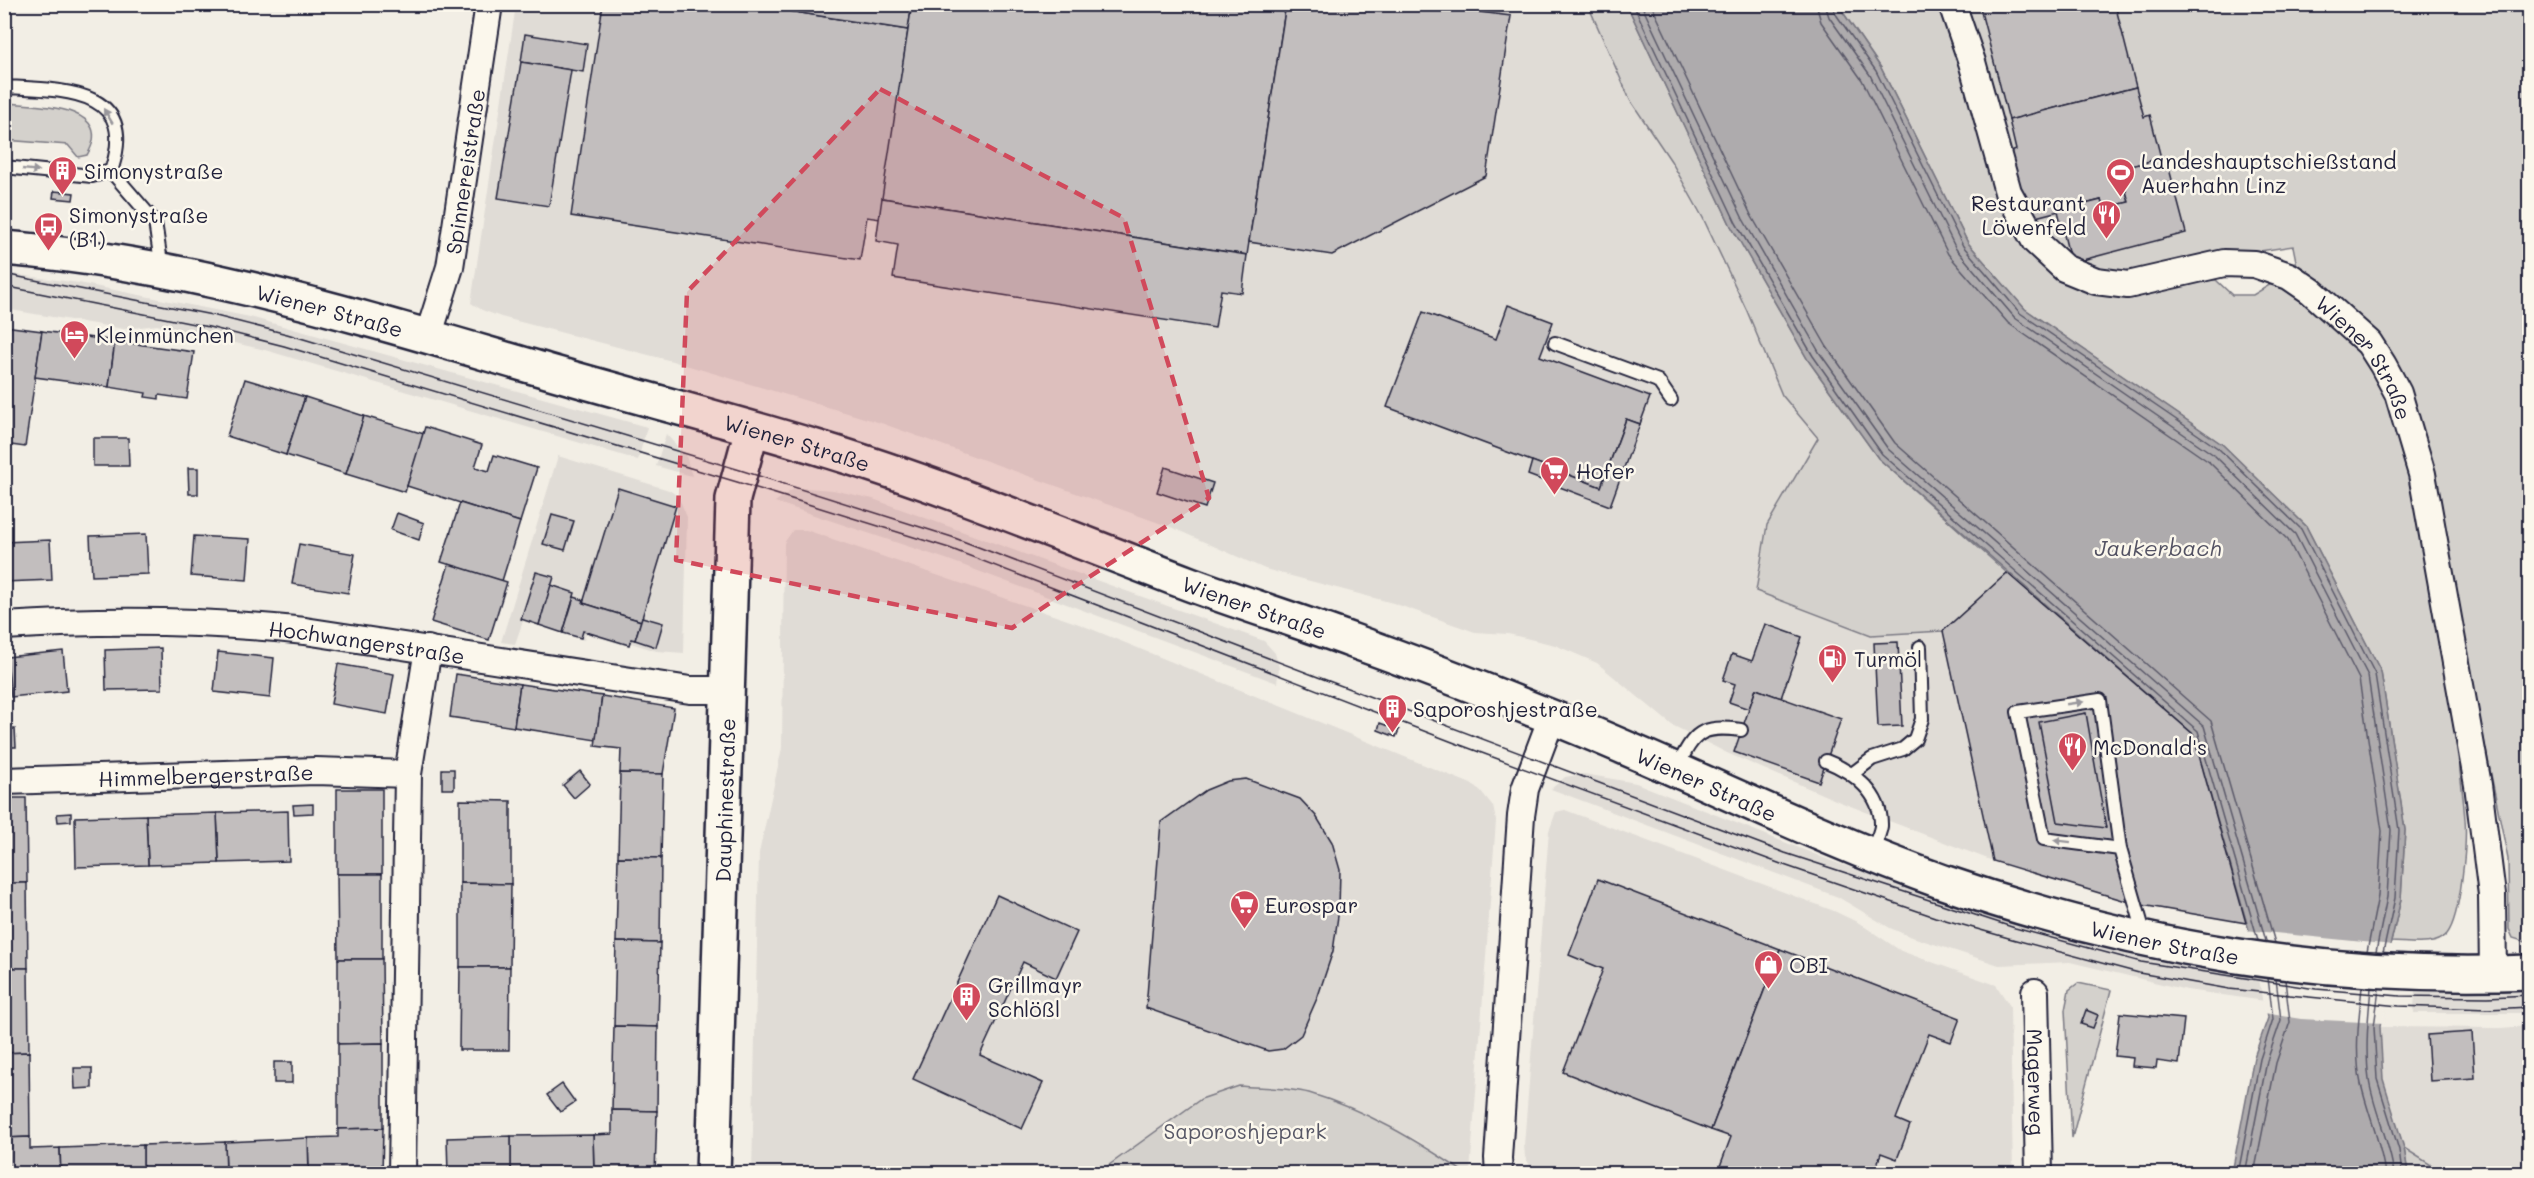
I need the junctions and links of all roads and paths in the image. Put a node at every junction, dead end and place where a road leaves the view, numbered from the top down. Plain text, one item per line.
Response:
1 (489, 4) edge
2 (1952, 4) edge
3 (4, 87) edge
4 (4, 167) edge
5 (111, 171) junction
6 (4, 248) edge
7 (162, 270) junction
8 (428, 337) junction
9 (1555, 342) dead end
10 (1671, 400) dead end
11 (752, 429) junction
12 (4, 626) edge
13 (1920, 647) dead end
14 (428, 649) junction
15 (728, 690) junction
16 (1552, 717) junction
17 (1742, 730) dead end
18 (1826, 761) dead end
19 (1676, 771) junction
20 (408, 774) junction
21 (1852, 774) junction
22 (4, 781) edge
23 (2120, 849) junction
24 (1871, 854) junction
25 (2146, 940) junction
26 (2529, 972) edge
27 (2493, 973) junction
28 (2035, 992) dead end
29 (402, 1173) edge
30 (713, 1173) edge
31 (1499, 1173) edge
32 (2040, 1173) edge

1 - 8 street, Spinnereistraße
2 - 27 street, Wiener Straße
5 -> 3 lane
4 -> 5 lane
5 - 7 lane
6 - 7 main road, Wiener Straße
7 - 8 main road, Wiener Straße
8 - 11 main road, Wiener Straße
9 - 10 lane
11 - 15 main road, Dauphinestraße
11 - 16 main road, Wiener Straße
12 - 14 street, Hochwangerstraße
13 - 21 lane
14 - 15 street, Hochwangerstraße
14 - 20 street
15 - 30 main road, Dauphinestraße
16 - 19 main road, Wiener Straße
16 - 31 street
17 - 19 lane
18 - 21 lane
19 - 24 main road, Wiener Straße
20 - 22 street, Himmelbergerstraße
20 - 29 street
21 - 24 lane
23 -> 23 lane
23 - 25 lane
24 - 25 main road, Wiener Straße
25 - 27 main road, Wiener Straße
26 - 27 main road, Wiener Straße
28 - 32 street, Magerweg

